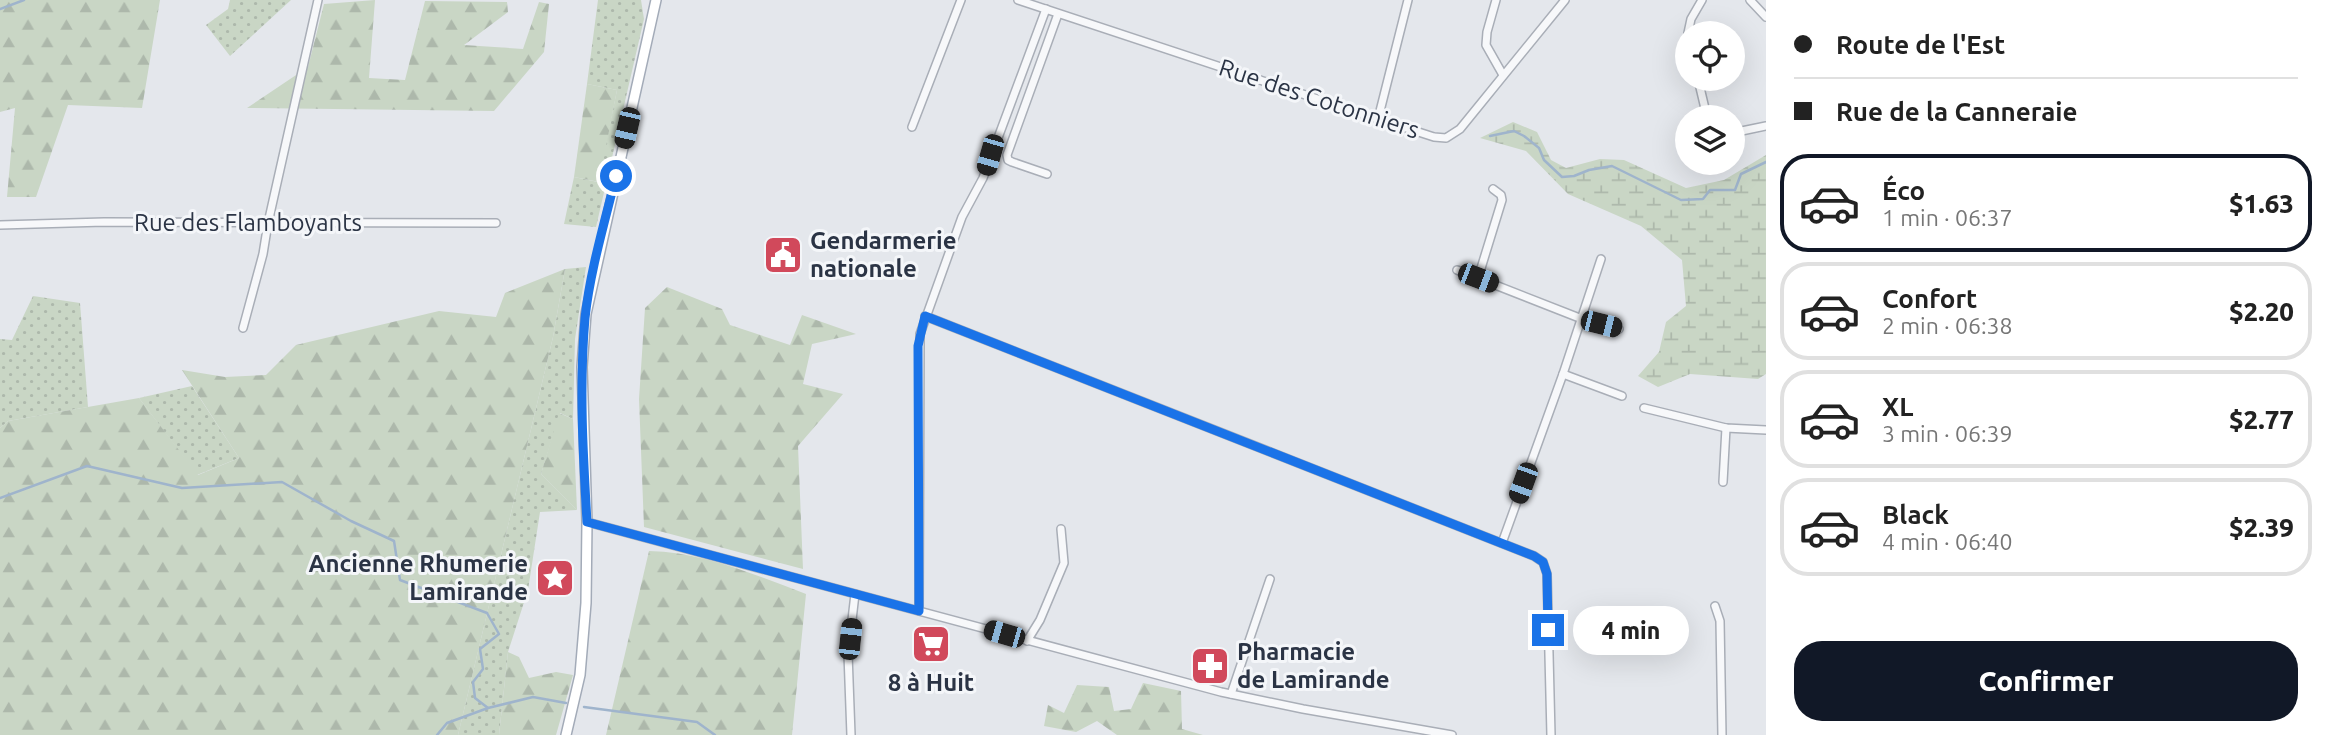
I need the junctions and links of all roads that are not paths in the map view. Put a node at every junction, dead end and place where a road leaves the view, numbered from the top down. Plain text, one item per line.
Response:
1 (318, 0) edge
2 (656, 0) edge
3 (961, 0) edge
4 (1018, 0) edge
5 (1408, 0) edge
6 (1496, 0) edge
7 (1565, 0) edge
8 (1702, 0) edge
9 (1750, 0) edge
10 (1046, 9) junction
11 (1058, 14) junction
12 (1766, 17) edge
13 (1691, 21) edge
14 (1503, 75) junction
15 (1378, 120) junction
16 (1766, 126) edge
17 (912, 127) dead end
18 (1745, 130) edge
19 (1046, 174) dead end
20 (1493, 189) dead end
21 (268, 223) junction
22 (496, 223) dead end
23 (0, 225) edge
24 (1601, 259) dead end
25 (1457, 270) dead end
26 (1478, 278) junction
27 (925, 316) junction
28 (1582, 319) junction
29 (243, 328) dead end
30 (1619, 329) dead end
31 (1563, 374) junction
32 (1622, 396) dead end
33 (1644, 408) dead end
34 (1726, 428) junction
35 (1766, 430) edge
36 (1723, 482) dead end
37 (587, 522) junction
38 (1061, 529) dead end
39 (1502, 543) junction
40 (1270, 579) dead end
41 (855, 594) junction
42 (1715, 606) dead end
43 (919, 611) junction
44 (1027, 641) junction
45 (1231, 694) junction
46 (566, 735) edge
47 (851, 735) edge
48 (1452, 735) edge
49 (1551, 735) edge
50 (1722, 735) edge

1 - 21 street
2 - 37 main road
3 - 17 street
4 - 10 street, Rue des Cotonniers
5 - 15 street
6 - 14 street
7 - 14 street, Rue des Cotonniers
8 - 13 street
9 - 12 street
10 - 11 street, Rue des Cotonniers
10 - 27 street
11 - 15 street, Rue des Cotonniers
11 - 19 street
14 - 15 street, Rue des Cotonniers
16 - 18 street
20 - 26 street
21 - 22 street, Rue des Flamboyants
21 - 23 street, Rue des Flamboyants
21 - 29 street
24 - 28 street
25 - 26 street
26 - 28 street
27 - 39 street
27 - 43 street
28 - 30 street
28 - 31 street
31 - 32 street
31 - 39 street
33 - 34 street
34 - 35 street
34 - 36 street
37 - 41 street
37 - 46 main road
38 - 44 street
39 - 49 street
40 - 45 street
41 - 43 street
41 - 47 street
42 - 50 street
43 - 44 street
44 - 45 street
45 - 48 street

